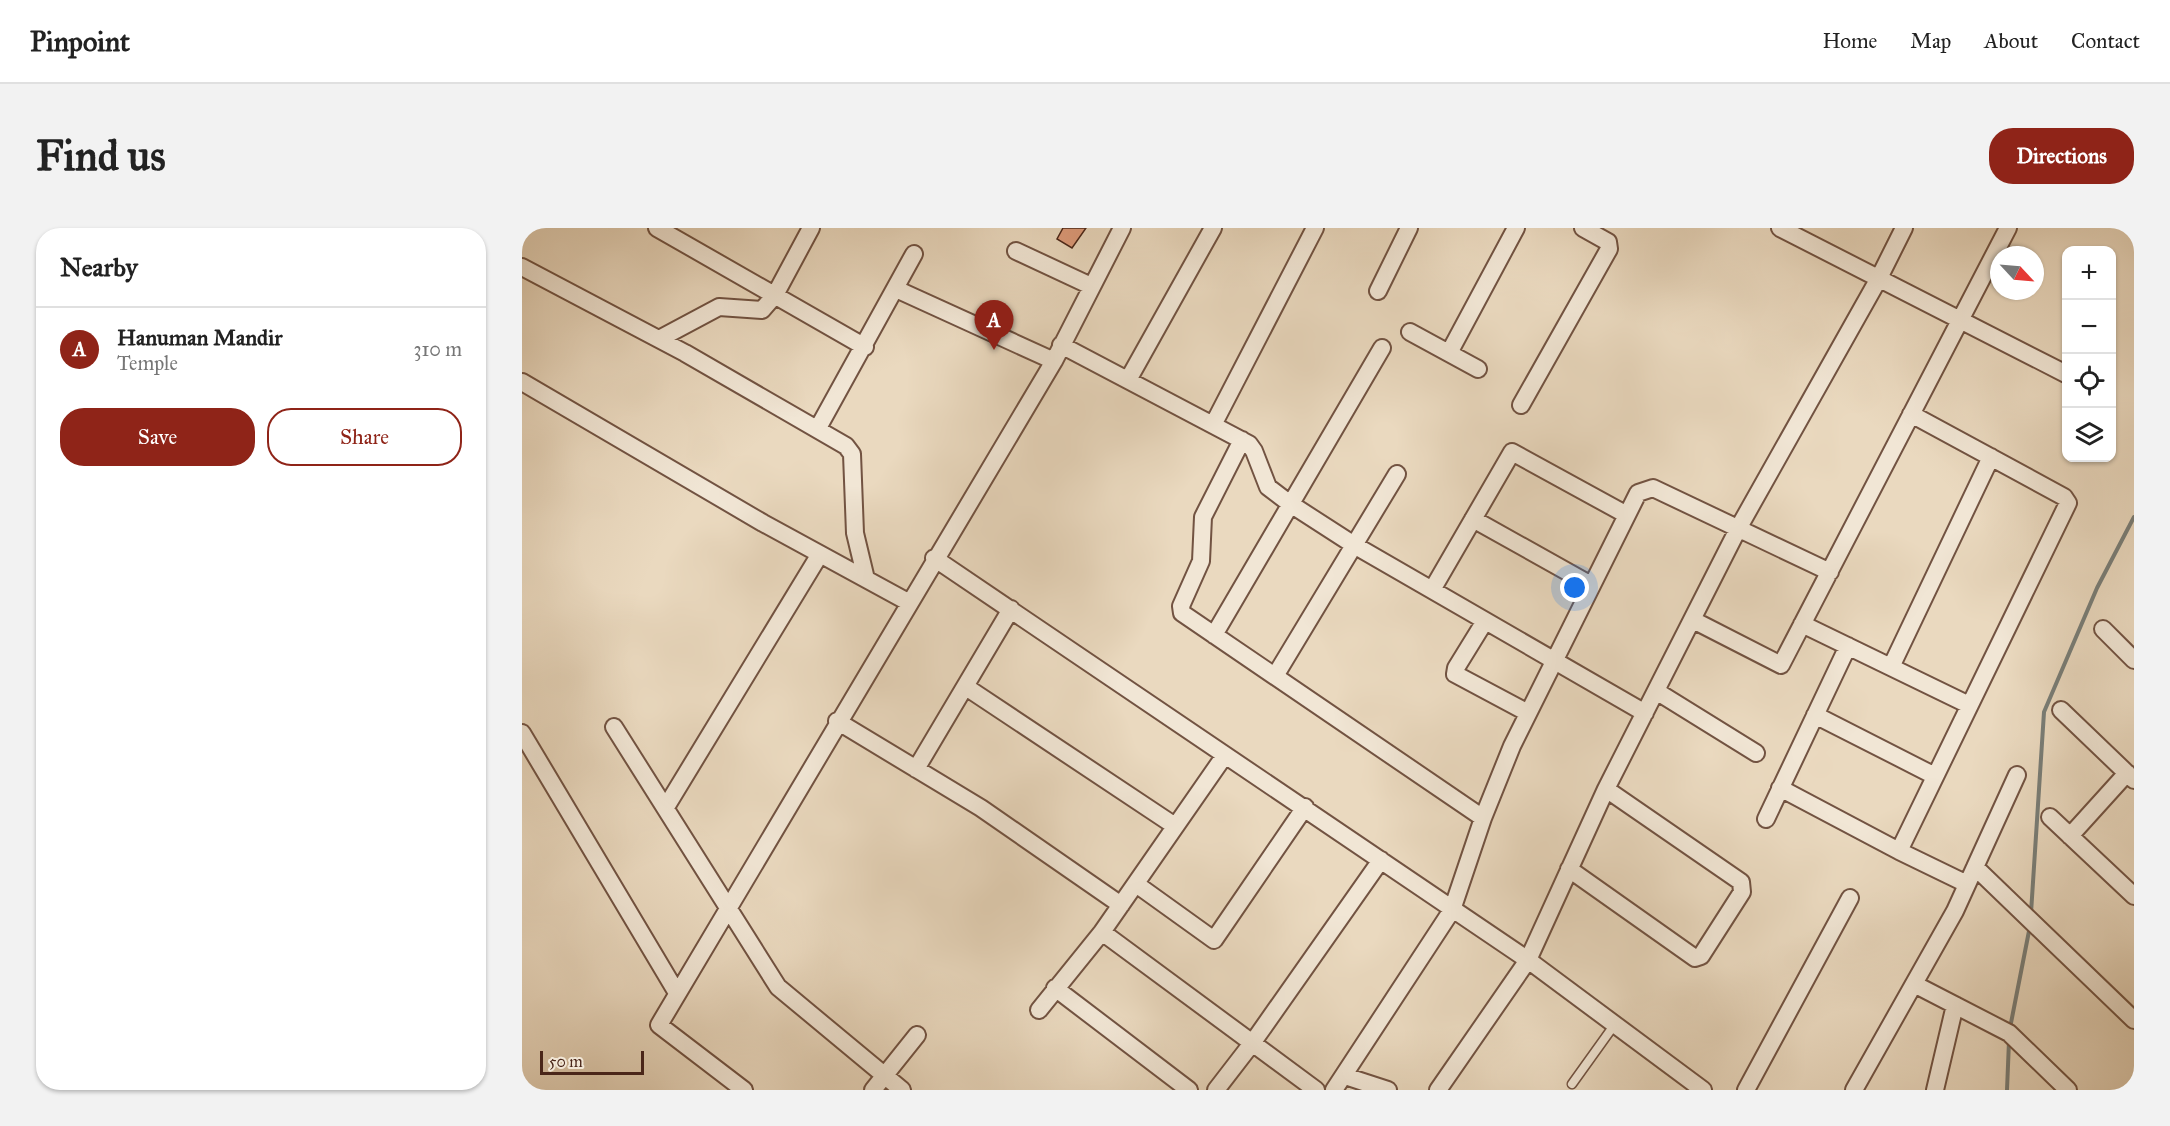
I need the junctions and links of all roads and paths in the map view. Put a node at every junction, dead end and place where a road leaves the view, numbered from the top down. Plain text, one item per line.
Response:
1 (657, 228) edge
2 (811, 228) edge
3 (1122, 228) edge
4 (1213, 228) edge
5 (1316, 228) edge
6 (1409, 228) edge
7 (1516, 228) edge
8 (1583, 228) edge
9 (1780, 228) edge
10 (1904, 228) edge
11 (2008, 228) edge
12 (1016, 251) dead end
13 (914, 254) dead end
14 (522, 267) edge
15 (1878, 280) junction
16 (1091, 286) junction
17 (896, 289) junction
18 (1378, 291) dead end
19 (775, 296) junction
20 (1960, 320) junction
21 (1410, 332) dead end
22 (659, 339) junction
23 (1061, 345) junction
24 (865, 346) junction
25 (1382, 348) dead end
26 (1449, 353) junction
27 (1054, 361) junction
28 (1478, 369) dead end
29 (2062, 371) edge
30 (1128, 380) junction
31 (522, 382) edge
32 (1521, 405) dead end
33 (1911, 414) junction
34 (1214, 425) junction
35 (818, 428) junction
36 (1242, 440) junction
37 (1990, 457) junction
38 (1397, 474) dead end
39 (1289, 503) junction
40 (1627, 515) junction
41 (1473, 519) junction
42 (1740, 527) junction
43 (1354, 545) junction
44 (820, 554) junction
45 (934, 558) junction
46 (1830, 572) junction
47 (866, 579) junction
48 (1591, 585) junction
49 (1432, 590) junction
50 (908, 602) junction
51 (1011, 609) junction
52 (1693, 620) junction
53 (1485, 621) junction
54 (1802, 624) junction
55 (2103, 629) dead end
56 (1214, 634) junction
57 (1848, 646) junction
58 (1554, 660) junction
59 (2134, 660) edge
60 (1891, 667) junction
61 (1275, 676) junction
62 (966, 687) junction
63 (1656, 691) junction
64 (1969, 705) junction
65 (2061, 710) dead end
66 (1528, 713) junction
67 (1645, 713) junction
68 (1815, 715) junction
69 (837, 721) junction
70 (614, 727) dead end
71 (522, 732) edge
72 (1756, 753) dead end
73 (1225, 755) junction
74 (916, 769) junction
75 (1935, 776) junction
76 (2018, 776) dead end
77 (2130, 776) edge
78 (1780, 788) junction
79 (1606, 789) junction
80 (666, 807) junction
81 (1305, 807) junction
82 (2050, 817) dead end
83 (1483, 818) junction
84 (1766, 819) dead end
85 (1175, 826) junction
86 (2070, 836) junction
87 (1899, 851) junction
88 (1381, 860) junction
89 (1974, 867) junction
90 (1569, 869) junction
91 (1136, 884) junction
92 (1967, 884) junction
93 (2134, 896) edge
94 (1850, 898) dead end
95 (1121, 905) junction
96 (727, 906) junction
97 (1452, 910) junction
98 (1102, 932) junction
99 (1528, 960) junction
100 (1914, 984) junction
101 (1055, 988) junction
102 (677, 993) junction
103 (1955, 1005) junction
104 (1038, 1010) dead end
105 (2134, 1020) edge
106 (1615, 1024) junction
107 (917, 1035) dead end
108 (1253, 1042) junction
109 (885, 1076) junction
110 (1345, 1076) junction
111 (1572, 1084) dead end
112 (744, 1090) edge
113 (873, 1090) edge
114 (902, 1090) edge
115 (1189, 1090) edge
116 (1216, 1090) edge
117 (1316, 1090) edge
118 (1334, 1090) edge
119 (1388, 1090) edge
120 (1438, 1090) edge
121 (1703, 1090) edge
122 (1746, 1090) edge
123 (1854, 1090) edge
124 (1935, 1090) edge
125 (2068, 1090) edge

1 - 19 street
2 - 19 street
3 - 16 street
4 - 30 street
5 - 34 street
6 - 18 street
7 - 26 street
8 - 32 street
9 - 15 street
10 - 15 street
11 - 20 street
12 - 16 street
13 - 17 street
14 - 22 street
15 - 20 street
15 - 42 street
16 - 23 street
17 - 24 street
17 - 27 street
19 - 22 street
19 - 24 street
20 - 29 street
20 - 33 street
21 - 26 street
22 - 35 street
23 - 27 street
23 - 30 street
24 - 35 street
25 - 39 street
26 - 28 street
27 - 45 street
30 - 34 street
31 - 44 street
33 - 37 street
33 - 46 street
34 - 36 street
35 - 47 street
36 - 39 street
36 - 56 street
37 - 60 street
37 - 64 street
38 - 43 street
39 - 43 street
39 - 56 street
40 - 41 street
40 - 42 street
40 - 48 street
41 - 48 street
41 - 49 street
42 - 46 street
42 - 52 street
43 - 49 street
43 - 61 street
44 - 47 street
44 - 80 street
45 - 50 street
45 - 51 street
46 - 54 street
47 - 50 street
48 - 58 street
49 - 53 street
50 - 69 street
51 - 62 street
51 - 73 street
52 - 54 street
52 - 63 street
53 - 58 street
53 - 66 street
54 - 57 street
55 - 59 street
56 - 61 street
57 - 60 street
57 - 68 street
58 - 66 street
58 - 67 street
60 - 64 street
61 - 83 street
62 - 74 street
62 - 85 street
63 - 67 street
63 - 72 street
64 - 75 street
65 - 77 street
66 - 83 street
67 - 79 street
68 - 75 street
68 - 78 street
69 - 74 street
69 - 96 street
70 - 80 street
71 - 102 street
73 - 81 street
73 - 85 street
74 - 95 street
75 - 87 street
76 - 89 street
77 - 86 street
78 - 84 street
78 - 87 street
79 - 90 street
79 - 90 street
80 - 96 street
81 - 88 street
81 - 91 street
82 - 86 street
83 - 97 street
85 - 91 street
86 - 93 street
87 - 92 street
88 - 97 street
88 - 108 street
89 - 92 street
89 - 105 street
90 - 99 street
91 - 95 street
92 - 100 street
94 - 122 street
95 - 98 street
96 - 102 street
96 - 109 street
97 - 99 street
97 - 110 street
98 - 101 street
98 - 108 street
99 - 106 street
99 - 120 street
100 - 103 street
100 - 123 street
101 - 104 street
101 - 115 street
102 - 112 street
103 - 124 street
103 - 125 street
106 - 111 lane
106 - 121 street
107 - 109 street
108 - 116 street
108 - 117 street
109 - 113 street
109 - 114 street
110 - 118 street
110 - 119 street

